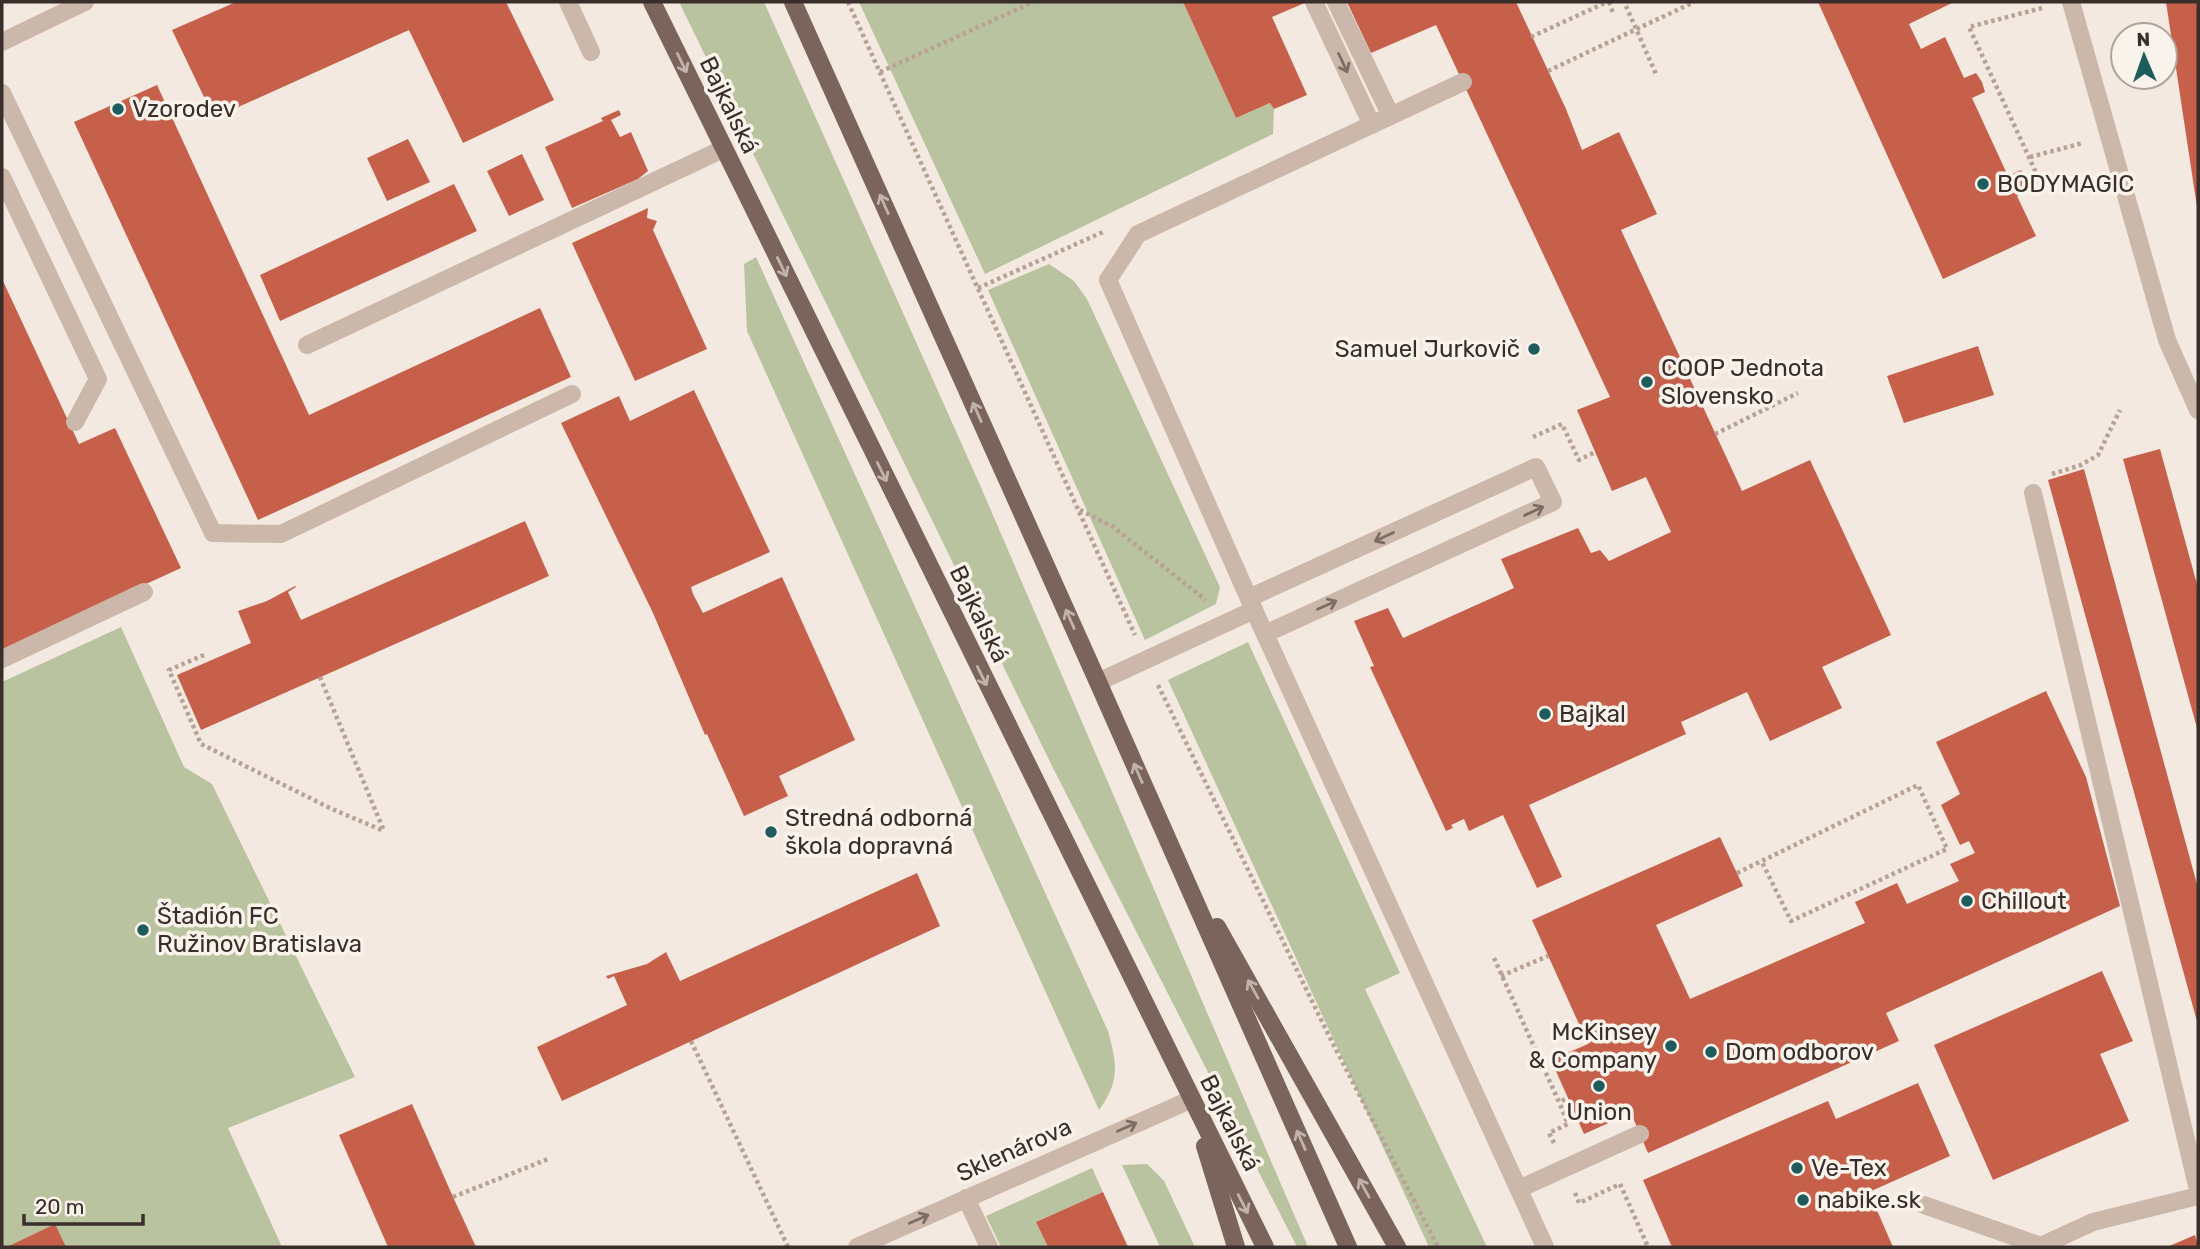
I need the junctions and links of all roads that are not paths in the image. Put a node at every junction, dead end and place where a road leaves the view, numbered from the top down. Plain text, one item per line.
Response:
1 (85, 2) edge
2 (568, 2) edge
3 (652, 2) edge
4 (793, 2) edge
5 (1314, 2) edge
6 (1336, 2) edge
7 (2071, 2) edge
8 (2, 42) edge
9 (591, 52) dead end
10 (1463, 82) dead end
11 (2, 93) edge
12 (1391, 116) junction
13 (1372, 125) junction
14 (723, 149) junction
15 (2, 177) edge
16 (307, 345) dead end
17 (572, 394) dead end
18 (2197, 403) edge
19 (75, 422) dead end
20 (2037, 485) road end
21 (144, 592) dead end
22 (1252, 604) junction
23 (1265, 634) junction
24 (2, 659) edge
25 (1098, 682) junction
26 (1166, 835) junction
27 (1190, 1100) junction
28 (1640, 1135) dead end
29 (1519, 1189) junction
30 (2198, 1190) edge
31 (2198, 1196) edge
32 (966, 1198) junction
33 (1924, 1205) dead end
34 (857, 1247) edge
35 (989, 1247) edge
36 (1236, 1247) edge
37 (1265, 1247) edge
38 (1348, 1247) edge
39 (1398, 1247) edge
40 (1545, 1247) edge

1 - 8 street
2 - 9 street
3 -> 14 main road, Bajkalská
25 -> 4 main road
5 -> 13 street
6 - 12 street
7 - 18 street
10 - 12 street
11 - 17 street
12 - 13 street
13 - 22 street
14 - 16 street
14 -> 27 main road, Bajkalská
15 - 19 street
20 - 30 street
21 - 24 street
22 - 23 street
23 -> 22 street
22 - 25 street
23 - 29 street
26 -> 25 main road
38 -> 26 main road
39 -> 26 main road
32 -> 27 street, Sklenárova
27 - 36 main road
27 -> 37 main road, Bajkalská
28 - 29 street
29 - 40 street
31 - 33 street
34 -> 32 street, Sklenárova
32 - 35 street

